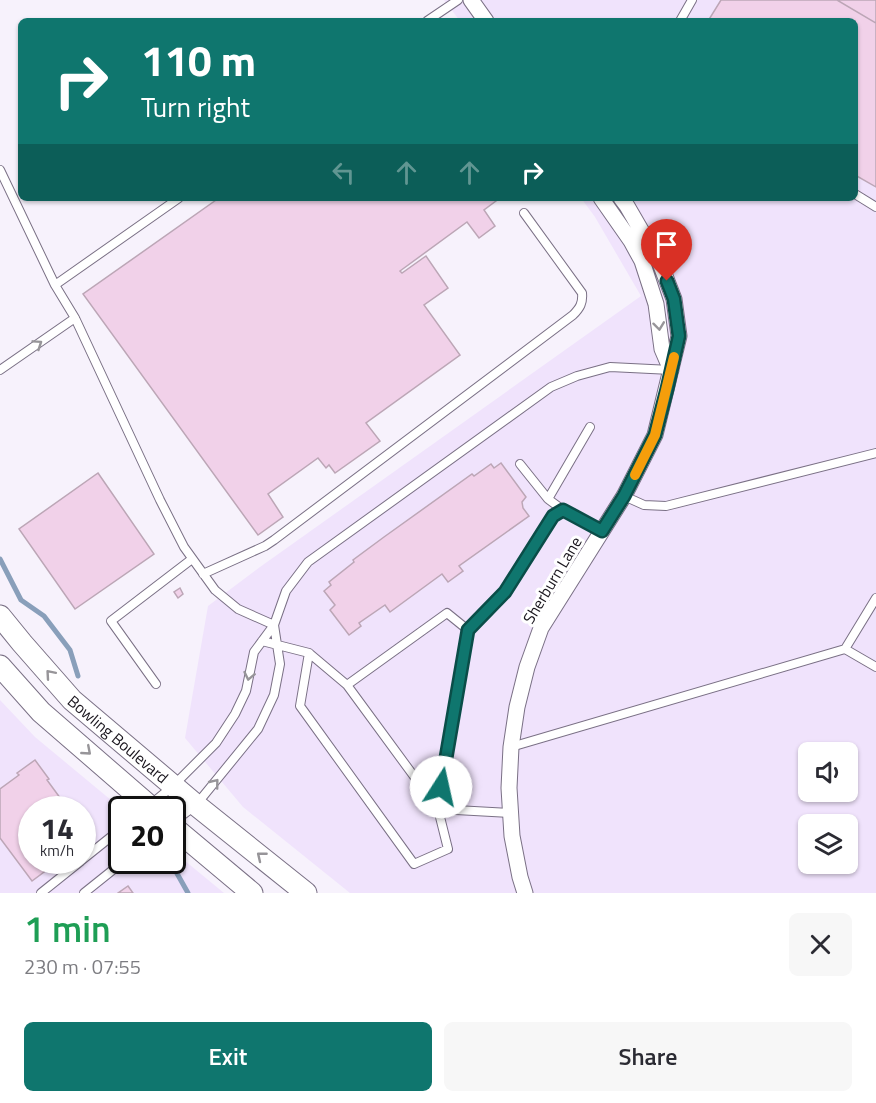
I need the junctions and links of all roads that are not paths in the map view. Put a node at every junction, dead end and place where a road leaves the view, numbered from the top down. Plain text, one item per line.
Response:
1 (458, 0) edge
2 (471, 0) edge
3 (692, 0) edge
4 (431, 18) edge
5 (484, 18) edge
6 (682, 18) edge
7 (0, 170) edge
8 (858, 196) edge
9 (175, 201) edge
10 (603, 201) edge
11 (623, 201) edge
12 (875, 205) edge
13 (524, 213) dead end
14 (56, 285) junction
15 (75, 318) junction
16 (0, 370) edge
17 (671, 370) junction
18 (590, 427) dead end
19 (876, 453) edge
20 (520, 464) dead end
21 (624, 496) junction
22 (548, 499) junction
23 (563, 510) junction
24 (602, 531) junction
25 (192, 559) junction
26 (203, 574) junction
27 (876, 598) edge
28 (0, 616) edge
29 (274, 625) junction
30 (468, 630) junction
31 (262, 641) junction
32 (277, 645) junction
33 (845, 649) junction
34 (309, 653) junction
35 (0, 666) edge
36 (876, 667) edge
37 (156, 684) dead end
38 (347, 685) junction
39 (511, 747) junction
40 (173, 786) junction
41 (135, 796) edge
42 (163, 796) edge
43 (196, 805) junction
44 (438, 809) junction
45 (186, 813) edge
46 (510, 813) junction
47 (186, 836) edge
48 (108, 839) edge
49 (96, 849) edge
50 (65, 874) edge
51 (108, 874) edge
52 (41, 893) edge
53 (84, 893) edge
54 (252, 893) edge
55 (306, 893) edge
56 (525, 893) edge

1 - 4 lane
2 - 5 street
3 - 6 lane
7 - 14 lane
8 - 12 lane
9 - 14 lane
10 -> 17 street
11 - 17 street, Sherburn Lane
13 - 26 lane
14 - 15 lane
16 -> 15 lane
15 - 25 lane
17 - 21 street, Sherburn Lane
17 - 29 lane
18 - 22 lane
19 - 21 lane
20 - 22 lane
21 - 24 street, Sherburn Lane
22 - 23 lane
23 - 24 lane
23 - 30 lane
24 - 39 street, Sherburn Lane
25 - 26 lane
25 - 37 lane
26 - 29 lane
27 - 33 lane
40 -> 28 street, Bowling Boulevard
29 - 31 lane
29 - 32 lane
30 - 38 lane
30 - 44 lane
31 - 32 lane
31 -> 40 lane
32 - 34 lane
43 -> 32 lane
33 - 36 lane
33 - 39 lane
34 - 38 lane
34 - 44 lane
35 -> 41 street, Bowling Boulevard
38 - 44 lane
39 - 46 street, Sherburn Lane
40 - 42 lane
40 - 43 street, Bowling Boulevard
43 - 45 lane
55 -> 43 street, Bowling Boulevard
44 - 46 lane
46 - 56 street, Sherburn Lane
47 - 54 street
48 - 49 lane
50 - 52 lane
51 - 53 lane

